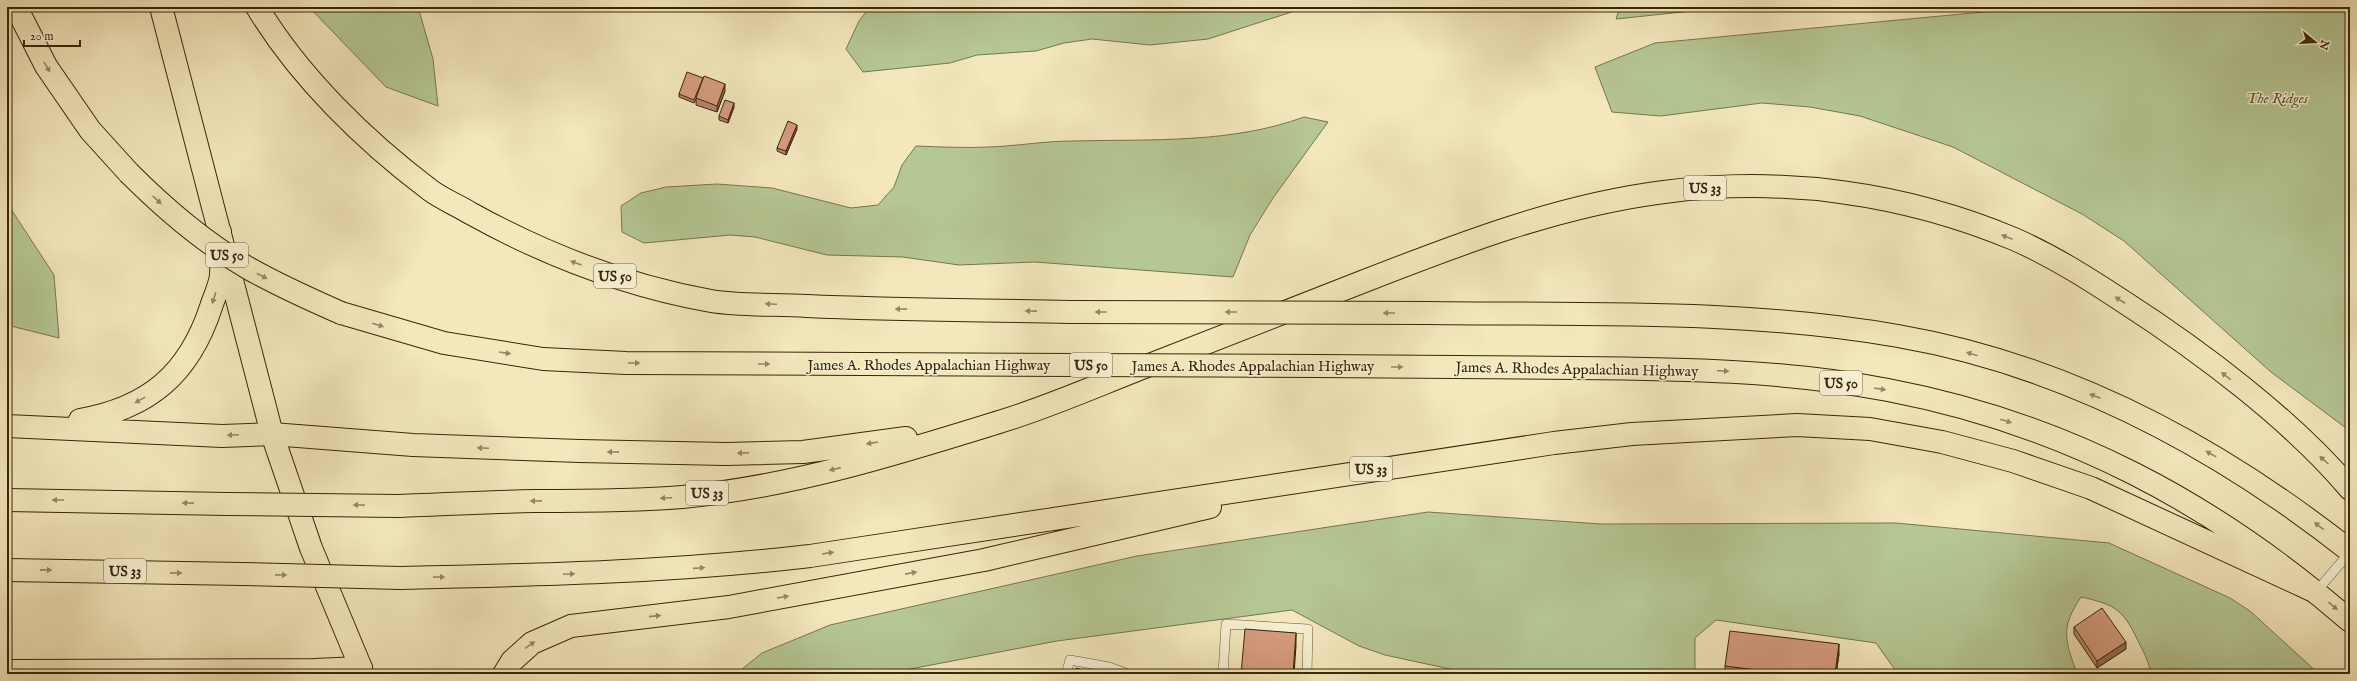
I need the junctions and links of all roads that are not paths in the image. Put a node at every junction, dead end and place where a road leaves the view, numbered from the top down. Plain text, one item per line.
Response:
1 (16, 7) edge
2 (161, 7) edge
3 (257, 7) edge
4 (220, 232) junction
5 (1007, 420) junction
6 (7, 426) edge
7 (44, 427) junction
8 (272, 434) junction
9 (1380, 468) junction
10 (2350, 489) edge
11 (7, 500) edge
12 (2350, 551) edge
13 (7, 570) edge
14 (2316, 592) junction
15 (2350, 621) edge
16 (7, 671) edge
17 (1108, 671) edge
18 (504, 674) edge
19 (1066, 674) edge
20 (1128, 674) edge
21 (1223, 674) edge
22 (1307, 674) edge

1 -> 14 highway, James A. Rhodes Appalachian Highway / US 50, bridge
2 - 4 highway
12 -> 3 highway, US 50, bridge
4 -> 7 highway
4 - 8 highway
5 -> 8 highway
10 -> 5 highway, US 33
5 -> 11 highway, US 33, bridge
6 - 7 highway
8 -> 7 highway
8 - 16 highway
13 -> 9 highway, US 33, bridge
9 - 14 highway, US 33
18 -> 9 highway
12 - 14 lane
14 -> 15 highway, James A. Rhodes Appalachian Highway / US 33
17 - 19 lane
17 - 20 lane
21 - 22 lane

